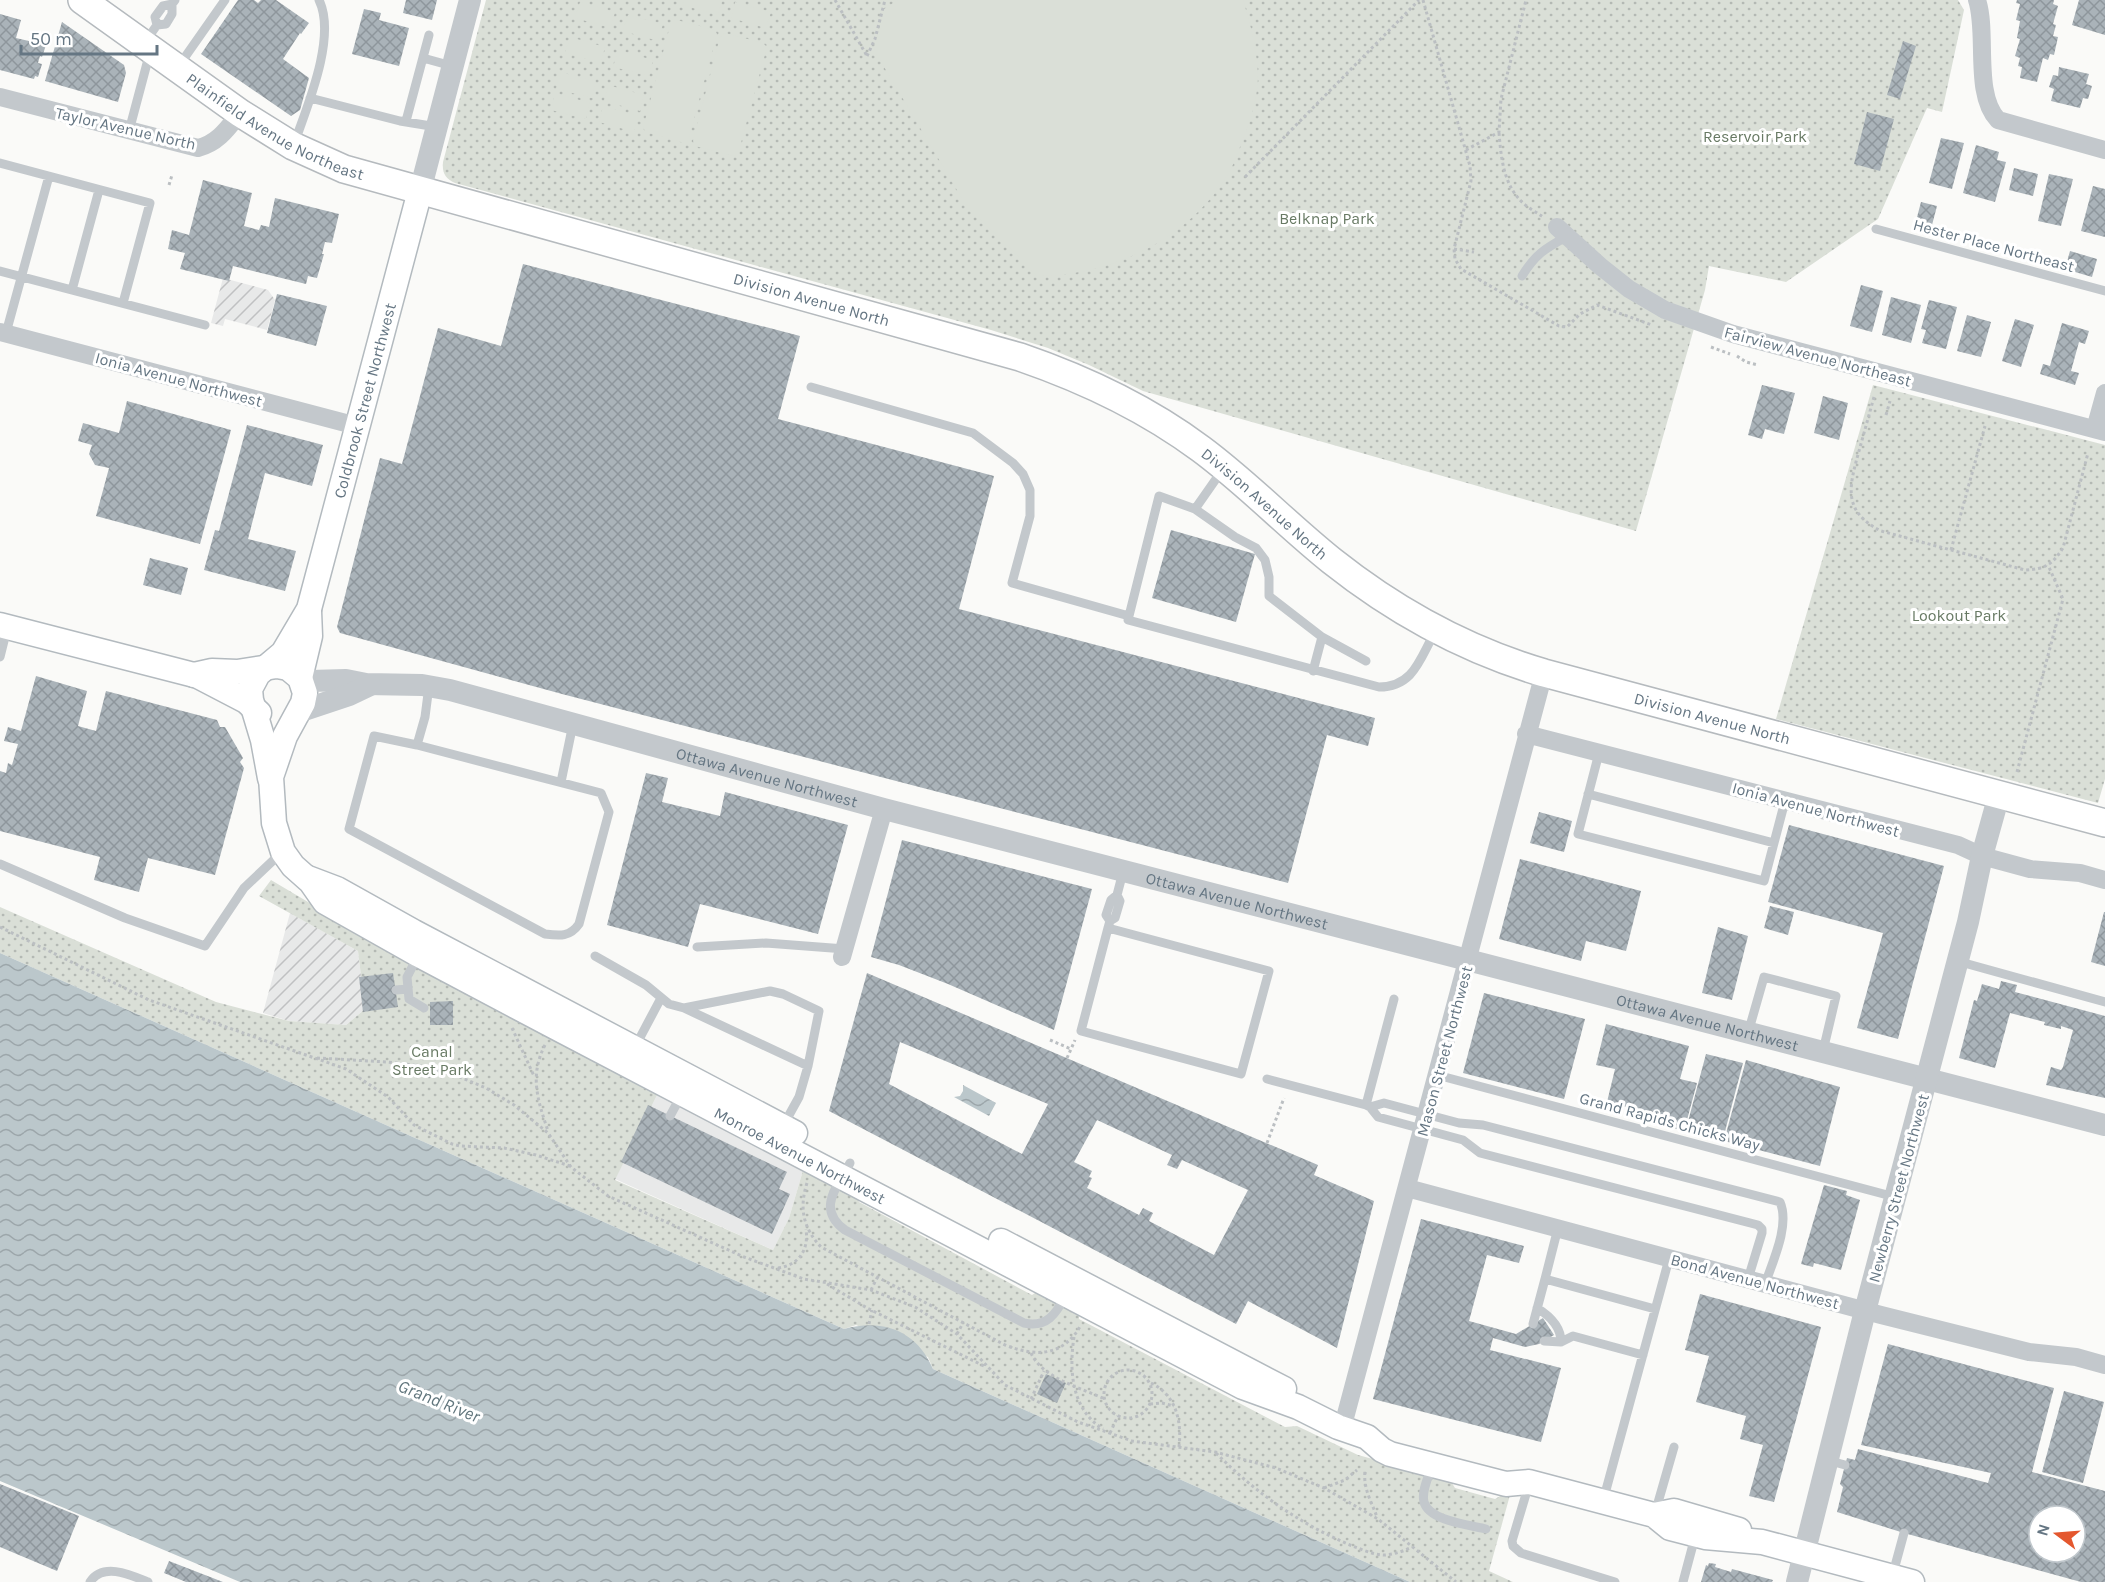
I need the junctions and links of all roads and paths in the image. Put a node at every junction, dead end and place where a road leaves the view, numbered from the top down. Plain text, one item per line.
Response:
1 (82, 0) edge
2 (225, 0) edge
3 (319, 0) edge
4 (470, 0) edge
5 (835, 0) edge
6 (885, 0) edge
7 (1421, 0) edge
8 (1526, 0) edge
9 (1977, 0) edge
10 (171, 1) edge
11 (429, 35) dead end
12 (151, 39) junction
13 (423, 58) junction
14 (453, 66) junction
15 (178, 67) junction
16 (0, 98) edge
17 (310, 98) junction
18 (240, 113) junction
19 (406, 121) junction
20 (437, 127) junction
21 (129, 131) junction
22 (1499, 132) junction
23 (293, 146) junction
24 (1466, 150) junction
25 (2105, 150) edge
26 (0, 163) edge
27 (49, 176) junction
28 (172, 176) dead end
29 (1245, 177) dead end
30 (169, 185) dead end
31 (99, 190) junction
32 (420, 191) junction
33 (1876, 229) dead end
34 (1562, 232) junction
35 (1454, 249) junction
36 (1474, 252) dead end
37 (0, 271) edge
38 (21, 276) junction
39 (1522, 276) dead end
40 (72, 290) junction
41 (2105, 291) edge
42 (123, 303) junction
43 (206, 325) dead end
44 (1652, 325) dead end
45 (3, 332) edge
46 (1703, 344) dead end
47 (1758, 365) dead end
48 (811, 387) dead end
49 (2105, 393) edge
50 (1874, 397) dead end
51 (1890, 401) dead end
52 (1886, 415) dead end
53 (357, 426) junction
54 (1985, 426) dead end
55 (2100, 430) edge
56 (2088, 453) dead end
57 (1224, 467) junction
58 (1195, 509) junction
59 (1951, 550) junction
60 (2048, 565) junction
61 (309, 609) junction
62 (1129, 616) junction
63 (4, 626) edge
64 (1436, 630) junction
65 (1322, 637) junction
66 (0, 657) edge
67 (1366, 661) dead end
68 (267, 668) junction
69 (1313, 671) junction
70 (1544, 673) junction
71 (194, 675) junction
72 (300, 678) junction
73 (370, 685) junction
74 (429, 686) junction
75 (254, 707) junction
76 (298, 712) junction
77 (573, 724) junction
78 (1526, 734) junction
79 (417, 745) junction
80 (1599, 753) junction
81 (2017, 772) dead end
82 (271, 780) junction
83 (561, 782) junction
84 (1588, 794) junction
85 (1999, 795) junction
86 (1785, 801) junction
87 (884, 808) junction
88 (2105, 823) edge
89 (1774, 843) junction
90 (283, 852) junction
91 (1982, 856) junction
92 (0, 864) edge
93 (1123, 870) junction
94 (308, 878) junction
95 (2105, 880) edge
96 (1109, 925) junction
97 (0, 927) edge
98 (697, 947) dead end
99 (844, 953) joint
100 (419, 954) junction
101 (595, 956) dead end
102 (1468, 959) junction
103 (1958, 961) junction
104 (408, 989) junction
105 (396, 990) dead end
106 (661, 998) junction
107 (1394, 999) dead end
108 (2105, 1002) edge
109 (424, 1008) dead end
110 (684, 1008) junction
111 (510, 1025) dead end
112 (1081, 1031) junction
113 (1748, 1033) junction
114 (1050, 1040) dead end
115 (545, 1044) dead end
116 (634, 1048) junction
117 (1071, 1049) junction
118 (1822, 1052) junction
119 (317, 1058) junction
120 (1067, 1058) dead end
121 (808, 1066) junction
122 (1437, 1075) junction
123 (535, 1078) junction
124 (1267, 1079) dead end
125 (1927, 1080) junction
126 (1289, 1085) junction
127 (683, 1093) junction
128 (726, 1096) junction
129 (1367, 1106) junction
130 (670, 1116) dead end
131 (1425, 1122) junction
132 (2105, 1125) edge
133 (783, 1126) junction
134 (548, 1133) junction
135 (1267, 1143) dead end
136 (571, 1167) junction
137 (846, 1169) junction
138 (808, 1182) dead end
139 (1407, 1188) junction
140 (1895, 1197) junction
141 (806, 1225) junction
142 (1558, 1228) junction
143 (1669, 1258) junction
144 (776, 1269) junction
145 (877, 1277) junction
146 (1545, 1279) junction
147 (824, 1282) junction
148 (1756, 1282) junction
149 (871, 1290) junction
150 (1066, 1294) junction
151 (1537, 1308) junction
152 (1655, 1309) junction
153 (872, 1310) junction
154 (1865, 1311) junction
155 (963, 1323) junction
156 (869, 1324) dead end
157 (1533, 1324) dead end
158 (1081, 1325) dead end
159 (957, 1334) junction
160 (1074, 1337) junction
161 (1168, 1338) junction
162 (1544, 1341) dead end
163 (1562, 1342) junction
164 (1031, 1353) junction
165 (1643, 1355) junction
166 (2105, 1365) edge
167 (988, 1367) junction
168 (1044, 1371) junction
169 (1149, 1382) junction
170 (1073, 1384) junction
171 (1031, 1399) junction
172 (1105, 1399) junction
173 (1150, 1404) junction
174 (1174, 1406) junction
175 (1118, 1416) junction
176 (1342, 1429) junction
177 (1110, 1434) junction
178 (1367, 1437) junction
179 (1179, 1447) junction
180 (1674, 1447) dead end
181 (1215, 1452) junction
182 (1432, 1465) junction
183 (1358, 1470) dead end
184 (1365, 1472) dead end
185 (1529, 1482) junction
186 (1324, 1488) junction
187 (1603, 1501) junction
188 (1654, 1515) junction
189 (1378, 1519) junction
190 (1486, 1529) dead end
191 (1904, 1533) dead end
192 (1696, 1535) junction
193 (1757, 1541) junction
194 (1412, 1547) junction
195 (1804, 1552) junction
196 (1902, 1579) edge
197 (90, 1582) edge
198 (148, 1582) edge
199 (1456, 1582) edge
200 (1615, 1582) edge
201 (1683, 1582) edge
202 (1797, 1582) edge

1 - 12 main road, Plainfield Avenue Northeast
2 - 15 lane
3 - 17 lane
4 - 14 street
5 - 6 path
7 - 24 path
7 - 29 path
8 - 22 path
9 - 25 street
10 - 12 lane
11 - 13 lane
12 - 15 main road, Plainfield Avenue Northeast
12 - 21 lane
13 - 14 lane
13 - 19 lane
14 - 20 street
15 - 18 main road, Plainfield Avenue Northeast
16 - 21 street, Taylor Avenue North
17 - 19 lane
17 - 23 lane
18 - 21 street, Taylor Avenue North
18 - 23 main road, Plainfield Avenue Northeast
19 - 20 lane
20 - 32 street
22 - 24 path
22 - 34 path
23 - 32 main road, Plainfield Avenue Northeast
24 - 35 path
26 - 27 lane
27 - 31 lane
27 - 38 lane
28 - 30 path
31 - 40 lane
31 - 42 lane
32 - 53 main road, Coldbrook Street Northwest
32 - 57 main road, Division Avenue North
33 - 41 lane, Hester Place Northeast
34 - 39 lane
34 - 55 street, Fairview Avenue Northeast
35 - 36 path
35 - 44 path
37 - 38 lane
38 - 40 lane
38 - 45 lane
40 - 42 lane
42 - 43 lane
45 - 53 street, Ionia Avenue Northwest
46 - 47 path
48 - 62 lane
49 - 55 street
50 - 59 path
51 - 52 path
53 - 61 main road, Coldbrook Street Northwest
54 - 59 path
56 - 60 path
57 - 58 lane
57 - 64 main road, Division Avenue North
58 - 62 lane
58 - 65 lane
59 - 60 path
60 - 81 path
61 - 68 main road, Coldbrook Street Northwest
61 - 72 main road, Coldbrook Street Northwest
62 - 69 lane
63 - 66 lane
63 - 71 main road
64 - 69 lane
64 - 70 main road, Division Avenue North
65 - 67 lane
65 - 69 lane
68 - 71 main road
68 - 72 main road
68 - 75 main road, Coldbrook Street Northwest
70 - 78 street, Mason Street Northwest
70 - 85 main road, Division Avenue North
71 - 75 main road
72 - 73 street, Ottawa Avenue Northwest
72 - 76 main road, Monroe Avenue Northwest
73 - 74 street, Ottawa Avenue Northwest
73 - 76 street, Ottawa Avenue Northwest
74 - 77 street, Ottawa Avenue Northwest
74 - 79 lane
75 - 76 main road, Ottawa Avenue Northwest
75 - 82 main road, Monroe Avenue Northwest
76 - 82 main road, Monroe Avenue Northwest
77 - 83 lane
77 - 87 street, Ottawa Avenue Northwest
78 - 80 street, Ionia Avenue Northwest
78 - 102 street, Mason Street Northwest
79 - 83 lane
79 - 83 lane
80 - 84 lane
80 - 86 street, Ionia Avenue Northwest
82 - 90 main road, Monroe Avenue Northwest
84 - 89 lane
84 - 89 lane
85 - 88 main road, Division Avenue North
85 - 91 street, Newberry Street Northwest
86 - 89 lane
86 - 91 street, Ionia Avenue Northwest
87 - 93 street, Ottawa Avenue Northwest
87 - 99 street
90 - 92 lane
90 - 94 main road, Monroe Avenue Northwest
91 - 95 street, Ionia Avenue Northwest
91 - 103 street, Newberry Street Northwest
93 - 96 lane
93 - 102 street, Ottawa Avenue Northwest
94 - 100 main road, Monroe Avenue Northwest
94 - 116 main road, Monroe Avenue Northwest
96 - 112 lane
96 - 112 lane
97 - 119 path
98 - 99 lane
100 - 104 lane
100 - 127 main road, Monroe Avenue Northwest
101 - 106 lane
102 - 113 street, Ottawa Avenue Northwest
102 - 122 street, Mason Street Northwest
103 - 108 lane
103 - 125 street, Newberry Street Northwest
104 - 105 lane
104 - 109 lane
106 - 110 lane
106 - 116 lane
107 - 129 lane
110 - 121 lane
110 - 121 lane
111 - 123 path
112 - 117 path
113 - 118 street, Ottawa Avenue Northwest
113 - 118 lane
114 - 117 path
115 - 123 path
116 - 128 main road, Monroe Avenue Northwest
117 - 120 path
118 - 125 street, Ottawa Avenue Northwest
119 - 134 path
119 - 136 path
121 - 133 lane
122 - 131 street, Mason Street Northwest
122 - 140 lane, Grand Rapids Chicks Way
123 - 134 path
124 - 126 lane
125 - 132 street, Ottawa Avenue Northwest
125 - 140 street, Newberry Street Northwest
126 - 129 lane
126 - 135 path
127 - 128 lane
127 - 130 lane
127 - 137 main road, Monroe Avenue Northwest
128 - 133 main road, Monroe Avenue Northwest
129 - 131 lane
129 - 131 lane
131 - 139 street, Mason Street Northwest
131 - 148 lane
131 - 148 lane
133 - 137 main road, Monroe Avenue Northwest
134 - 136 path
136 - 144 path
137 - 150 main road, Monroe Avenue Northwest
137 - 150 lane
137 - 161 main road, Monroe Avenue Northwest
138 - 141 path
139 - 142 street, Bond Avenue Northwest
139 - 176 street, Mason Street Northwest
140 - 154 street, Newberry Street Northwest
141 - 144 path
141 - 145 path
142 - 143 street, Bond Avenue Northwest
142 - 146 lane
143 - 148 street, Bond Avenue Northwest
143 - 152 lane
144 - 147 path
145 - 149 path
145 - 155 path
146 - 151 lane
146 - 152 lane
147 - 149 path
147 - 153 path
148 - 154 street, Bond Avenue Northwest
149 - 159 path
150 - 161 main road, Monroe Avenue Northwest
151 - 157 lane
151 - 163 lane
152 - 165 lane
153 - 156 path
153 - 167 path
154 - 166 street, Bond Avenue Northwest
154 - 195 street, Newberry Street Northwest
155 - 159 path
155 - 164 path
158 - 160 path
159 - 167 path
160 - 164 path
160 - 170 path
161 - 176 main road, Monroe Avenue Northwest
162 - 163 lane
163 - 165 lane
164 - 168 path
165 - 187 lane
167 - 171 path
168 - 170 path
168 - 171 path
169 - 172 path
169 - 173 path
169 - 174 path
170 - 172 path
170 - 177 path
171 - 177 path
172 - 175 path
173 - 174 path
173 - 175 path
174 - 179 path
175 - 177 path
176 - 178 main road, Monroe Avenue Northwest
177 - 179 path
178 - 182 main road, Monroe Avenue Northwest
178 - 185 main road, Monroe Avenue Northwest
179 - 181 path
180 - 188 lane
181 - 186 path
181 - 194 path
182 - 185 main road, Monroe Avenue Northwest
182 - 190 lane
183 - 186 path
184 - 189 path
185 - 187 main road, Monroe Avenue Northwest
185 - 200 lane
186 - 189 path
187 - 188 main road, Monroe Avenue Northwest
188 - 192 main road, Monroe Avenue Northwest
188 - 193 main road, Monroe Avenue Northwest
189 - 194 path
191 - 196 lane
192 - 193 main road, Monroe Avenue Northwest
192 - 201 lane
193 - 195 main road, Monroe Avenue Northwest
194 - 199 path
195 - 196 main road, Monroe Avenue Northwest
195 - 202 street, Newberry Street Northwest
197 - 198 lane

